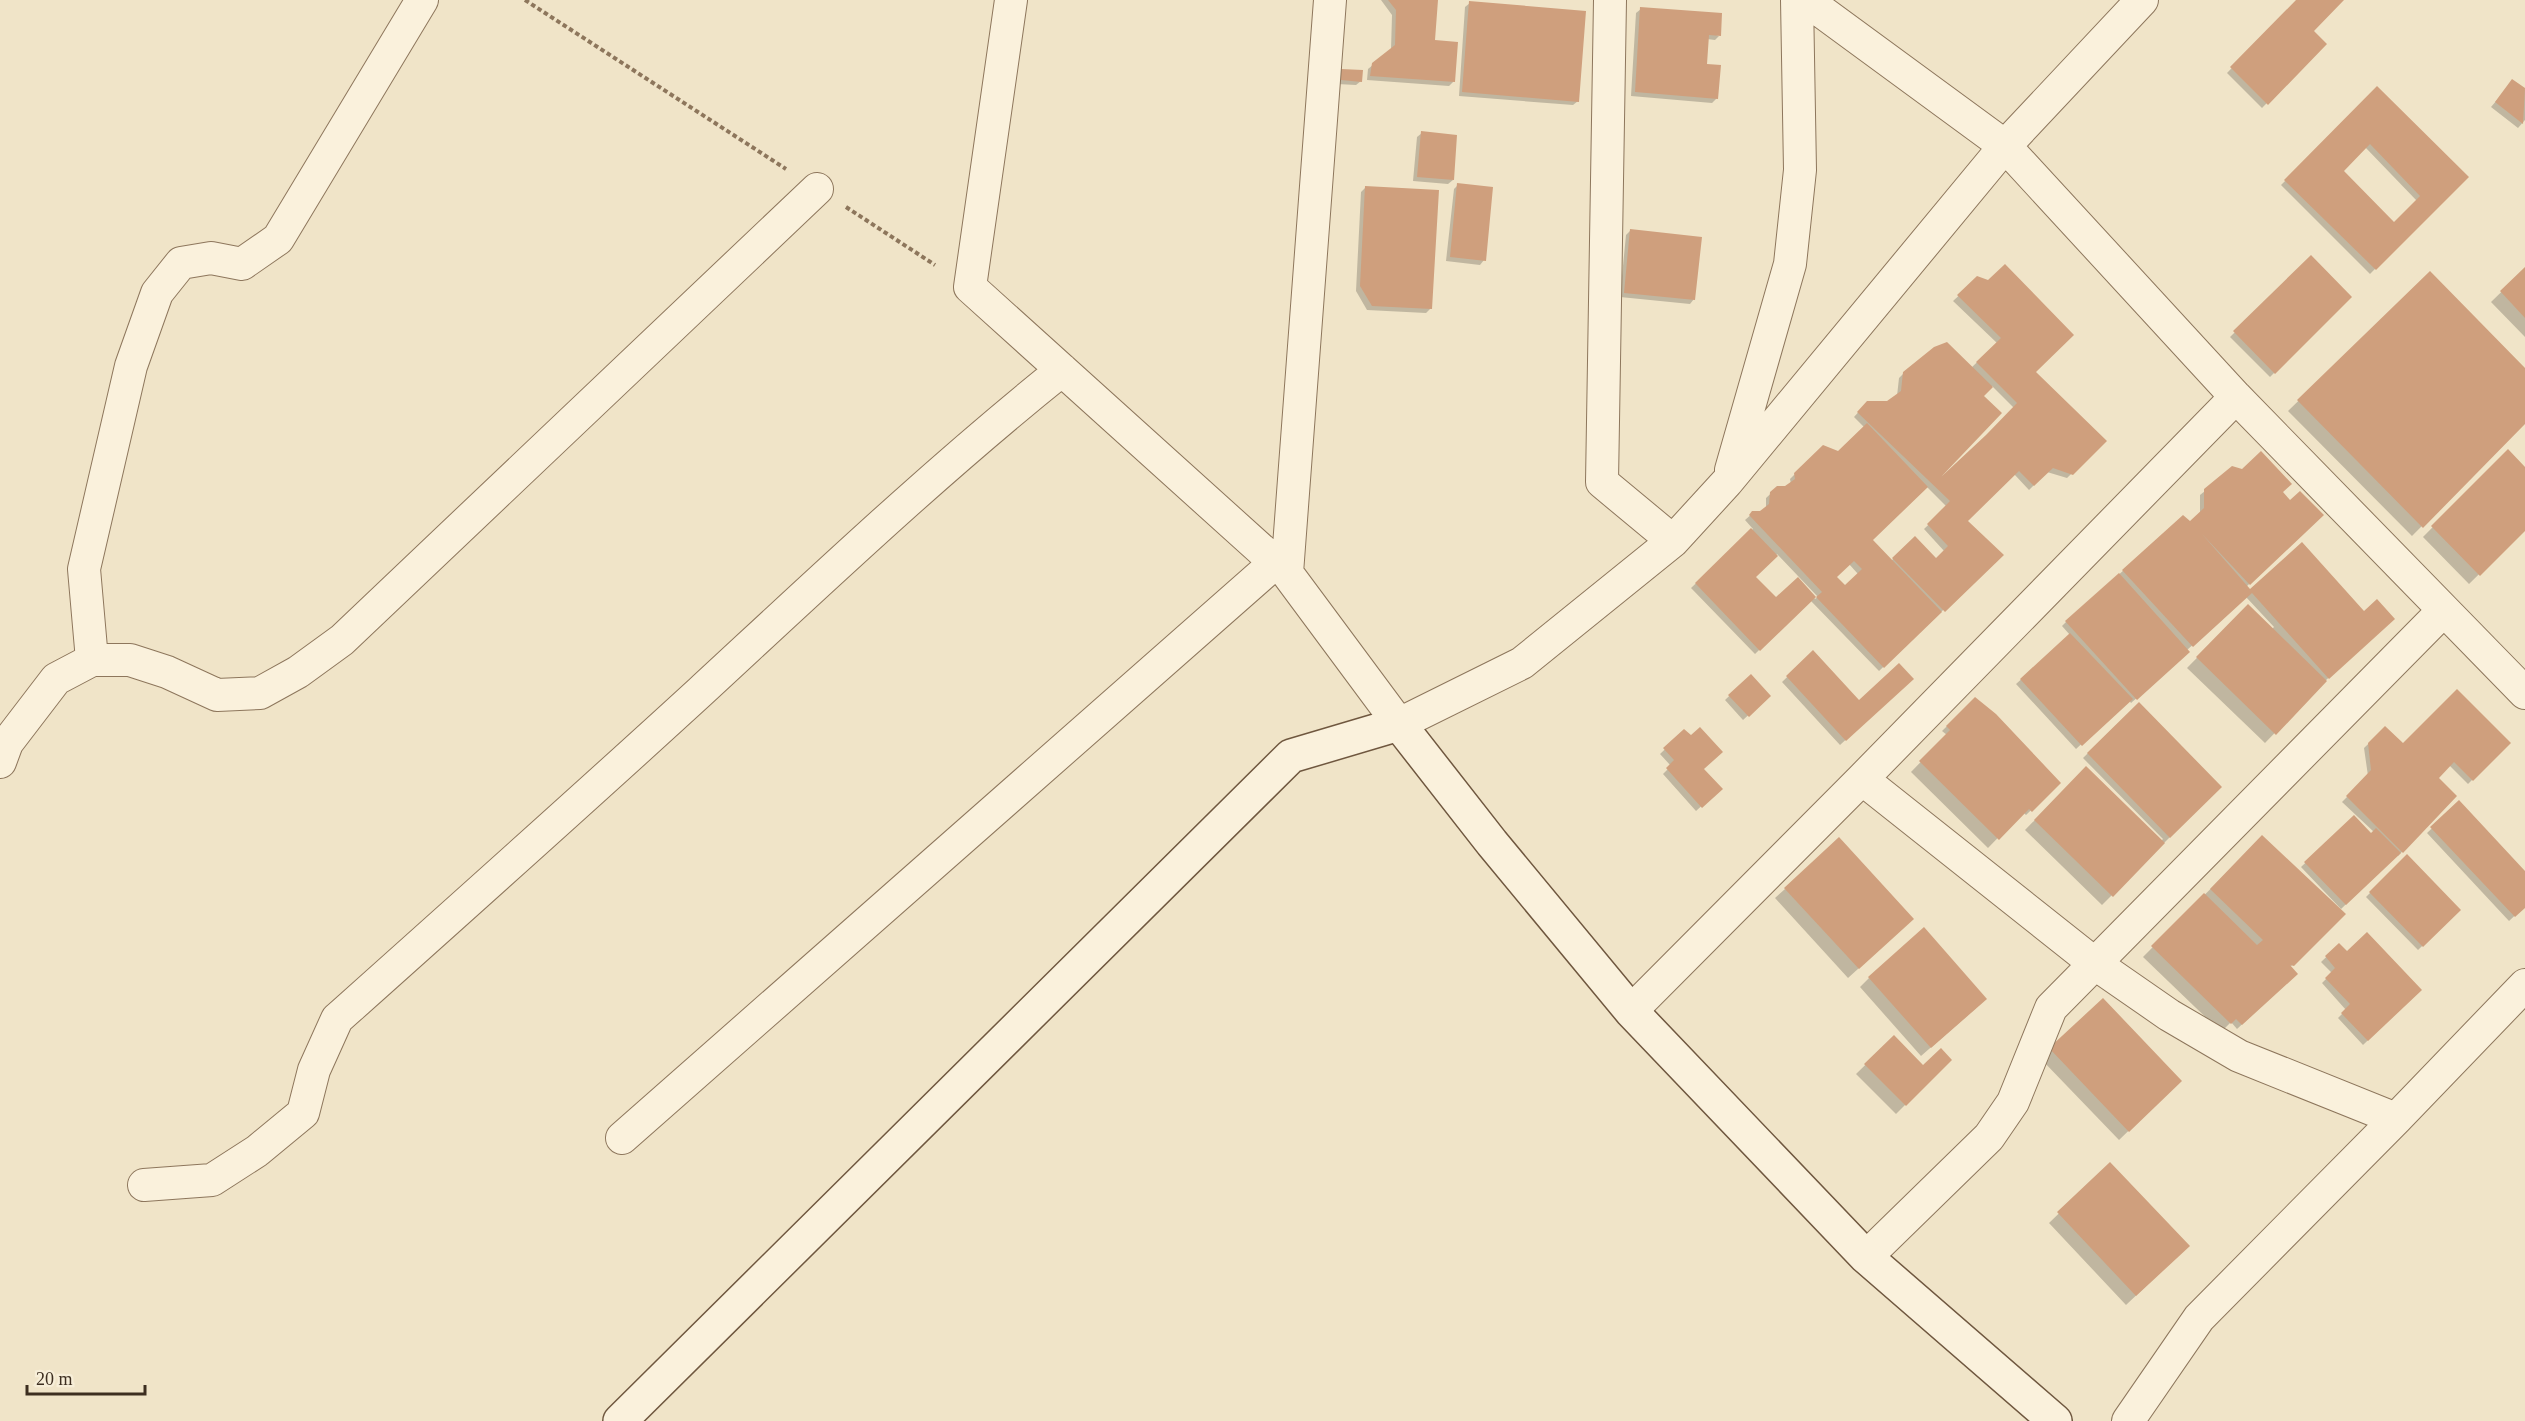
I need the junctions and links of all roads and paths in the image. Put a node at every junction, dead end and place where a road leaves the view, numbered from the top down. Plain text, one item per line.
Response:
1 (422, 0) edge
2 (525, 0) edge
3 (1011, 0) edge
4 (1330, 0) edge
5 (1610, 0) edge
6 (1797, 0) edge
7 (1806, 0) edge
8 (2142, 0) edge
9 (2005, 146) junction
10 (817, 189) junction
11 (970, 287) junction
12 (1062, 370) junction
13 (2236, 397) junction
14 (1727, 482) junction
15 (1673, 541) junction
16 (1282, 567) junction
17 (2443, 611) junction
18 (92, 660) junction
19 (2525, 693) edge
20 (1399, 724) junction
21 (0, 762) edge
22 (1862, 779) junction
23 (2094, 963) junction
24 (2525, 985) edge
25 (1631, 1011) junction
26 (2396, 1119) junction
27 (622, 1138) dead end
28 (144, 1185) dead end
29 (1866, 1257) junction
30 (620, 1421) edge
31 (2055, 1421) edge
32 (2128, 1421) edge

1 - 18 street
2 - 10 path
3 - 11 street
4 - 16 street
5 - 15 street
6 - 14 street
7 - 9 street
8 - 9 street
9 - 13 street
9 - 14 street
10 - 11 path
10 - 18 street
11 - 12 street
12 - 16 street
12 - 28 street
13 - 17 street
13 - 22 street
14 - 15 street
15 - 20 street
16 - 20 street
16 - 27 street
17 - 19 street
17 - 23 street
18 - 21 street
20 - 25 main road
20 - 30 main road
22 - 23 street
22 - 25 street
23 - 26 street
23 - 29 street
24 - 26 street
25 - 29 main road
26 - 32 street
29 - 31 main road

